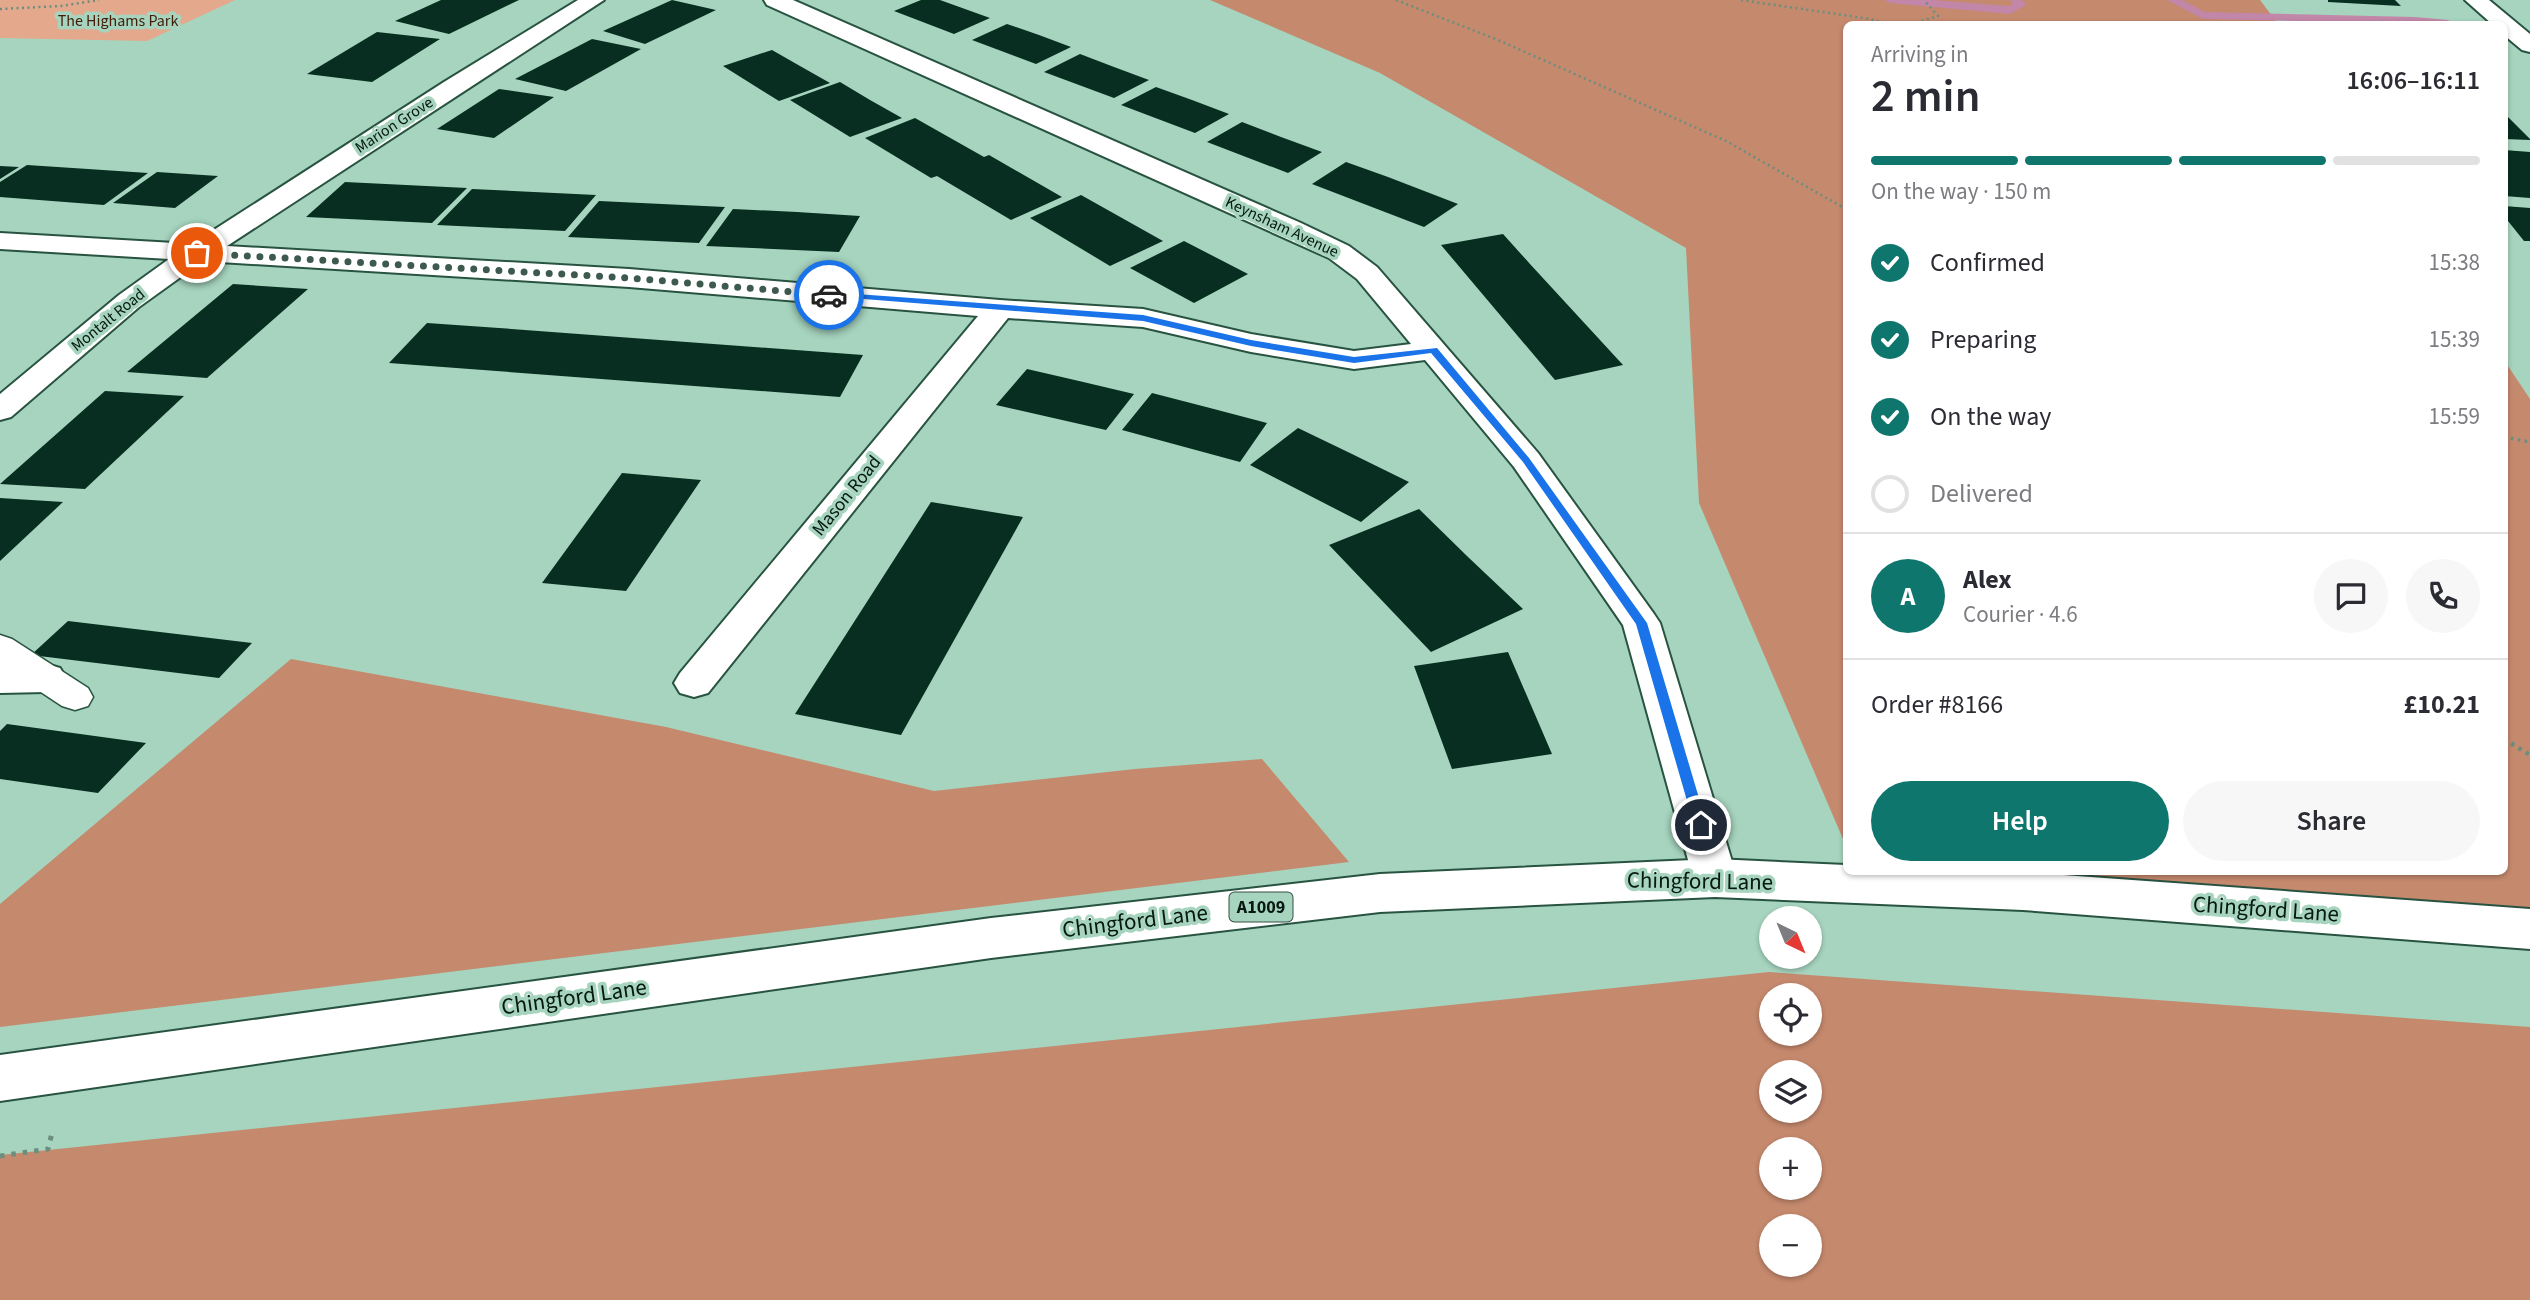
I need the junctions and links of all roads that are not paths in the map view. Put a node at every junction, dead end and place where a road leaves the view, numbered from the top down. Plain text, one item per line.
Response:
1 (593, 0) edge
2 (775, 0) edge
3 (2476, 0) edge
4 (2501, 21) edge
5 (2508, 27) edge
6 (2530, 45) edge
7 (0, 241) edge
8 (197, 253) junction
9 (1000, 309) junction
10 (1434, 350) junction
11 (0, 410) edge
12 (694, 683) dead end
13 (1714, 878) junction
14 (2530, 929) edge
15 (0, 1078) edge

1 - 8 street, Marion Grove
2 - 10 street, Keynsham Avenue
3 - 4 street
5 - 6 street
7 - 8 street
8 - 9 street
8 - 11 street, Montalt Road
9 - 10 street
9 - 12 street, Mason Road
10 - 13 street, Keynsham Avenue
13 - 14 street, Chingford Lane / A1009
13 - 15 street, Chingford Lane / A1009

